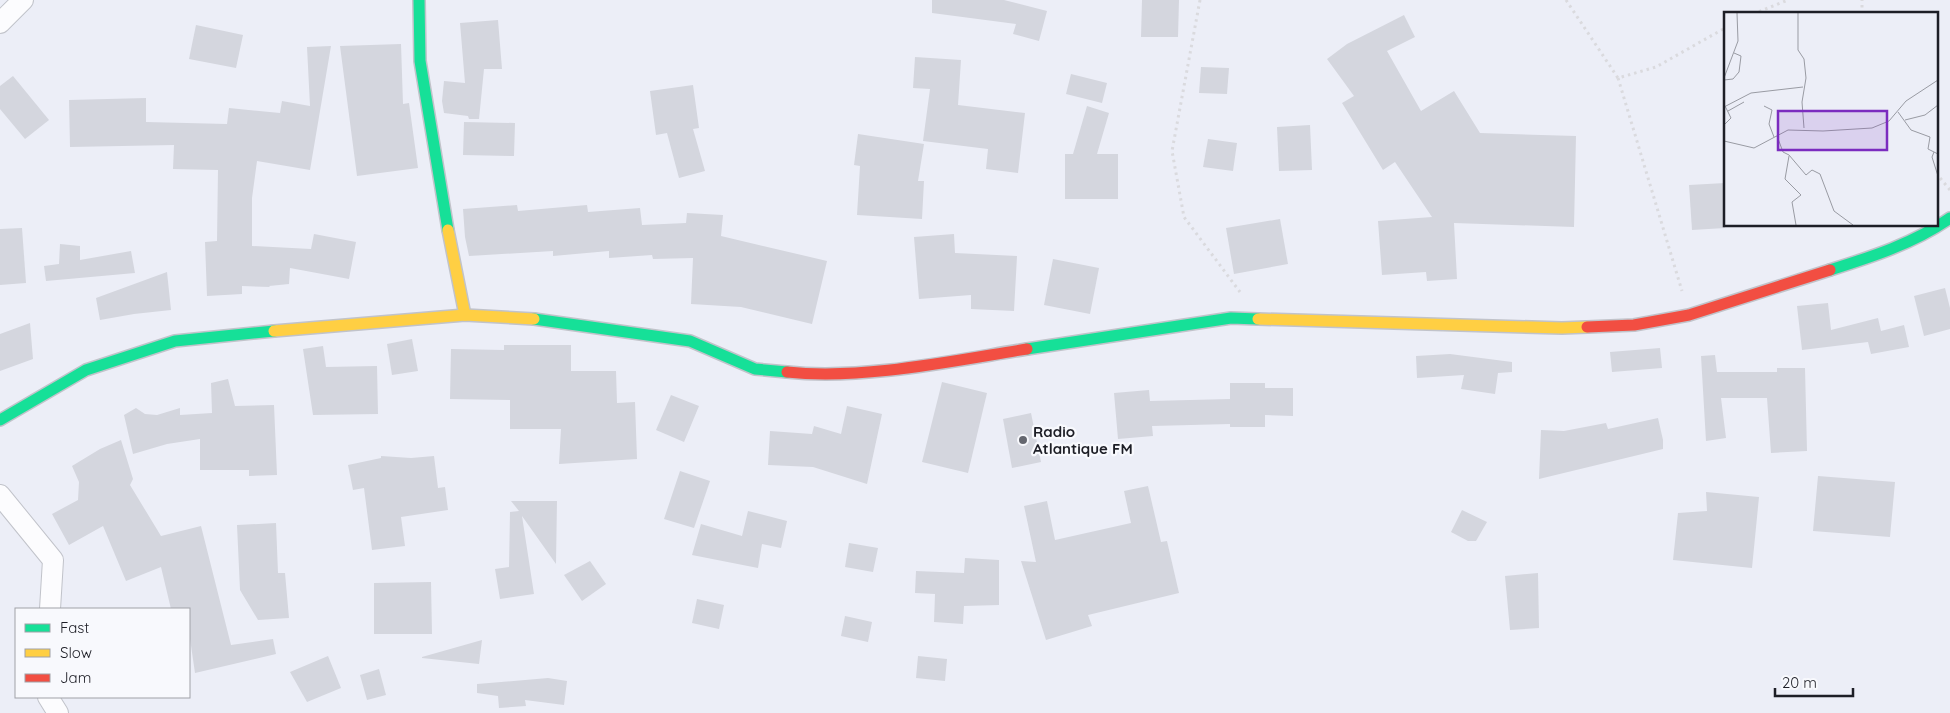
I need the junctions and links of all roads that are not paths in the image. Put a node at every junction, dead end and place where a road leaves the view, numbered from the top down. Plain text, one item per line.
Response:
1 (23, 0) edge
2 (419, 0) edge
3 (0, 23) edge
4 (1950, 218) edge
5 (466, 315) junction
6 (0, 420) edge
7 (0, 496) edge
8 (50, 608) edge
9 (49, 698) edge
10 (58, 713) edge

1 - 3 street
2 - 5 main road
4 - 5 main road
5 - 6 main road
7 - 8 street
9 - 10 street

